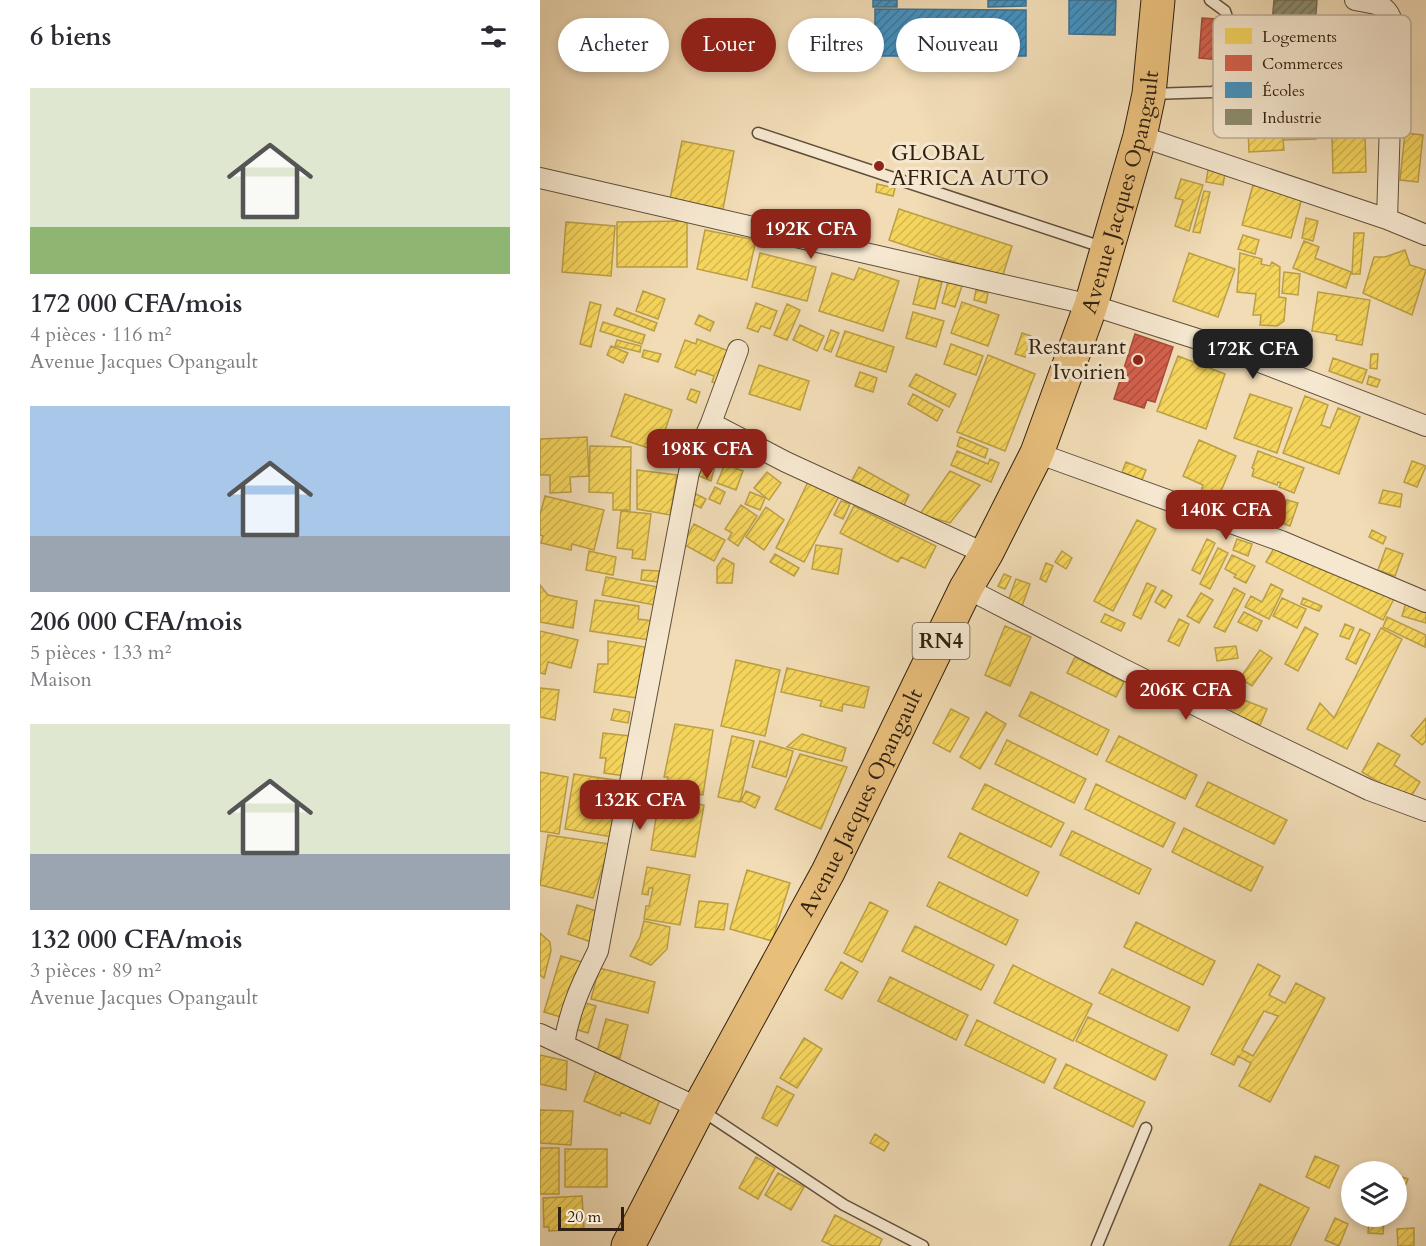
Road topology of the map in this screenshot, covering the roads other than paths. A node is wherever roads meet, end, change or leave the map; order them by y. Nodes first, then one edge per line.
1 (1158, 0) edge
2 (1210, 0) edge
3 (1355, 0) edge
4 (1226, 15) edge
5 (1391, 15) edge
6 (1213, 92) edge
7 (1149, 94) junction
8 (758, 133) dead end
9 (1140, 136) junction
10 (1389, 138) edge
11 (540, 178) edge
12 (1387, 219) junction
13 (1426, 235) edge
14 (1107, 249) junction
15 (1091, 305) junction
16 (738, 350) dead end
17 (711, 423) junction
18 (1426, 426) edge
19 (1037, 453) junction
20 (987, 554) junction
21 (966, 588) junction
22 (1426, 602) edge
23 (1426, 811) edge
24 (540, 1034) edge
25 (564, 1044) junction
26 (699, 1108) junction
27 (1146, 1128) dead end
28 (628, 1246) edge
29 (923, 1246) edge
30 (1097, 1246) edge

1 - 7 highway, Avenue Jacques Opangault / RN4
2 - 4 lane
3 - 5 street
6 - 7 lane
7 - 9 highway, Avenue Jacques Opangault / RN4
8 - 14 lane
9 - 12 street
9 - 14 highway, Avenue Jacques Opangault / RN4
10 - 12 street
11 - 15 street
12 - 13 street
14 - 15 highway, Avenue Jacques Opangault / RN4
15 - 18 street
15 - 19 highway, Avenue Jacques Opangault / RN4
16 - 17 street
17 - 20 street
17 - 25 street
19 - 20 highway, Avenue Jacques Opangault / RN4
19 - 22 street
20 - 21 highway, Avenue Jacques Opangault / RN4
21 - 23 street
21 - 26 highway, Avenue Jacques Opangault / RN4
24 - 25 street
25 - 26 street
26 - 28 highway, Avenue Jacques Opangault / RN4
26 - 29 lane
27 - 30 lane

